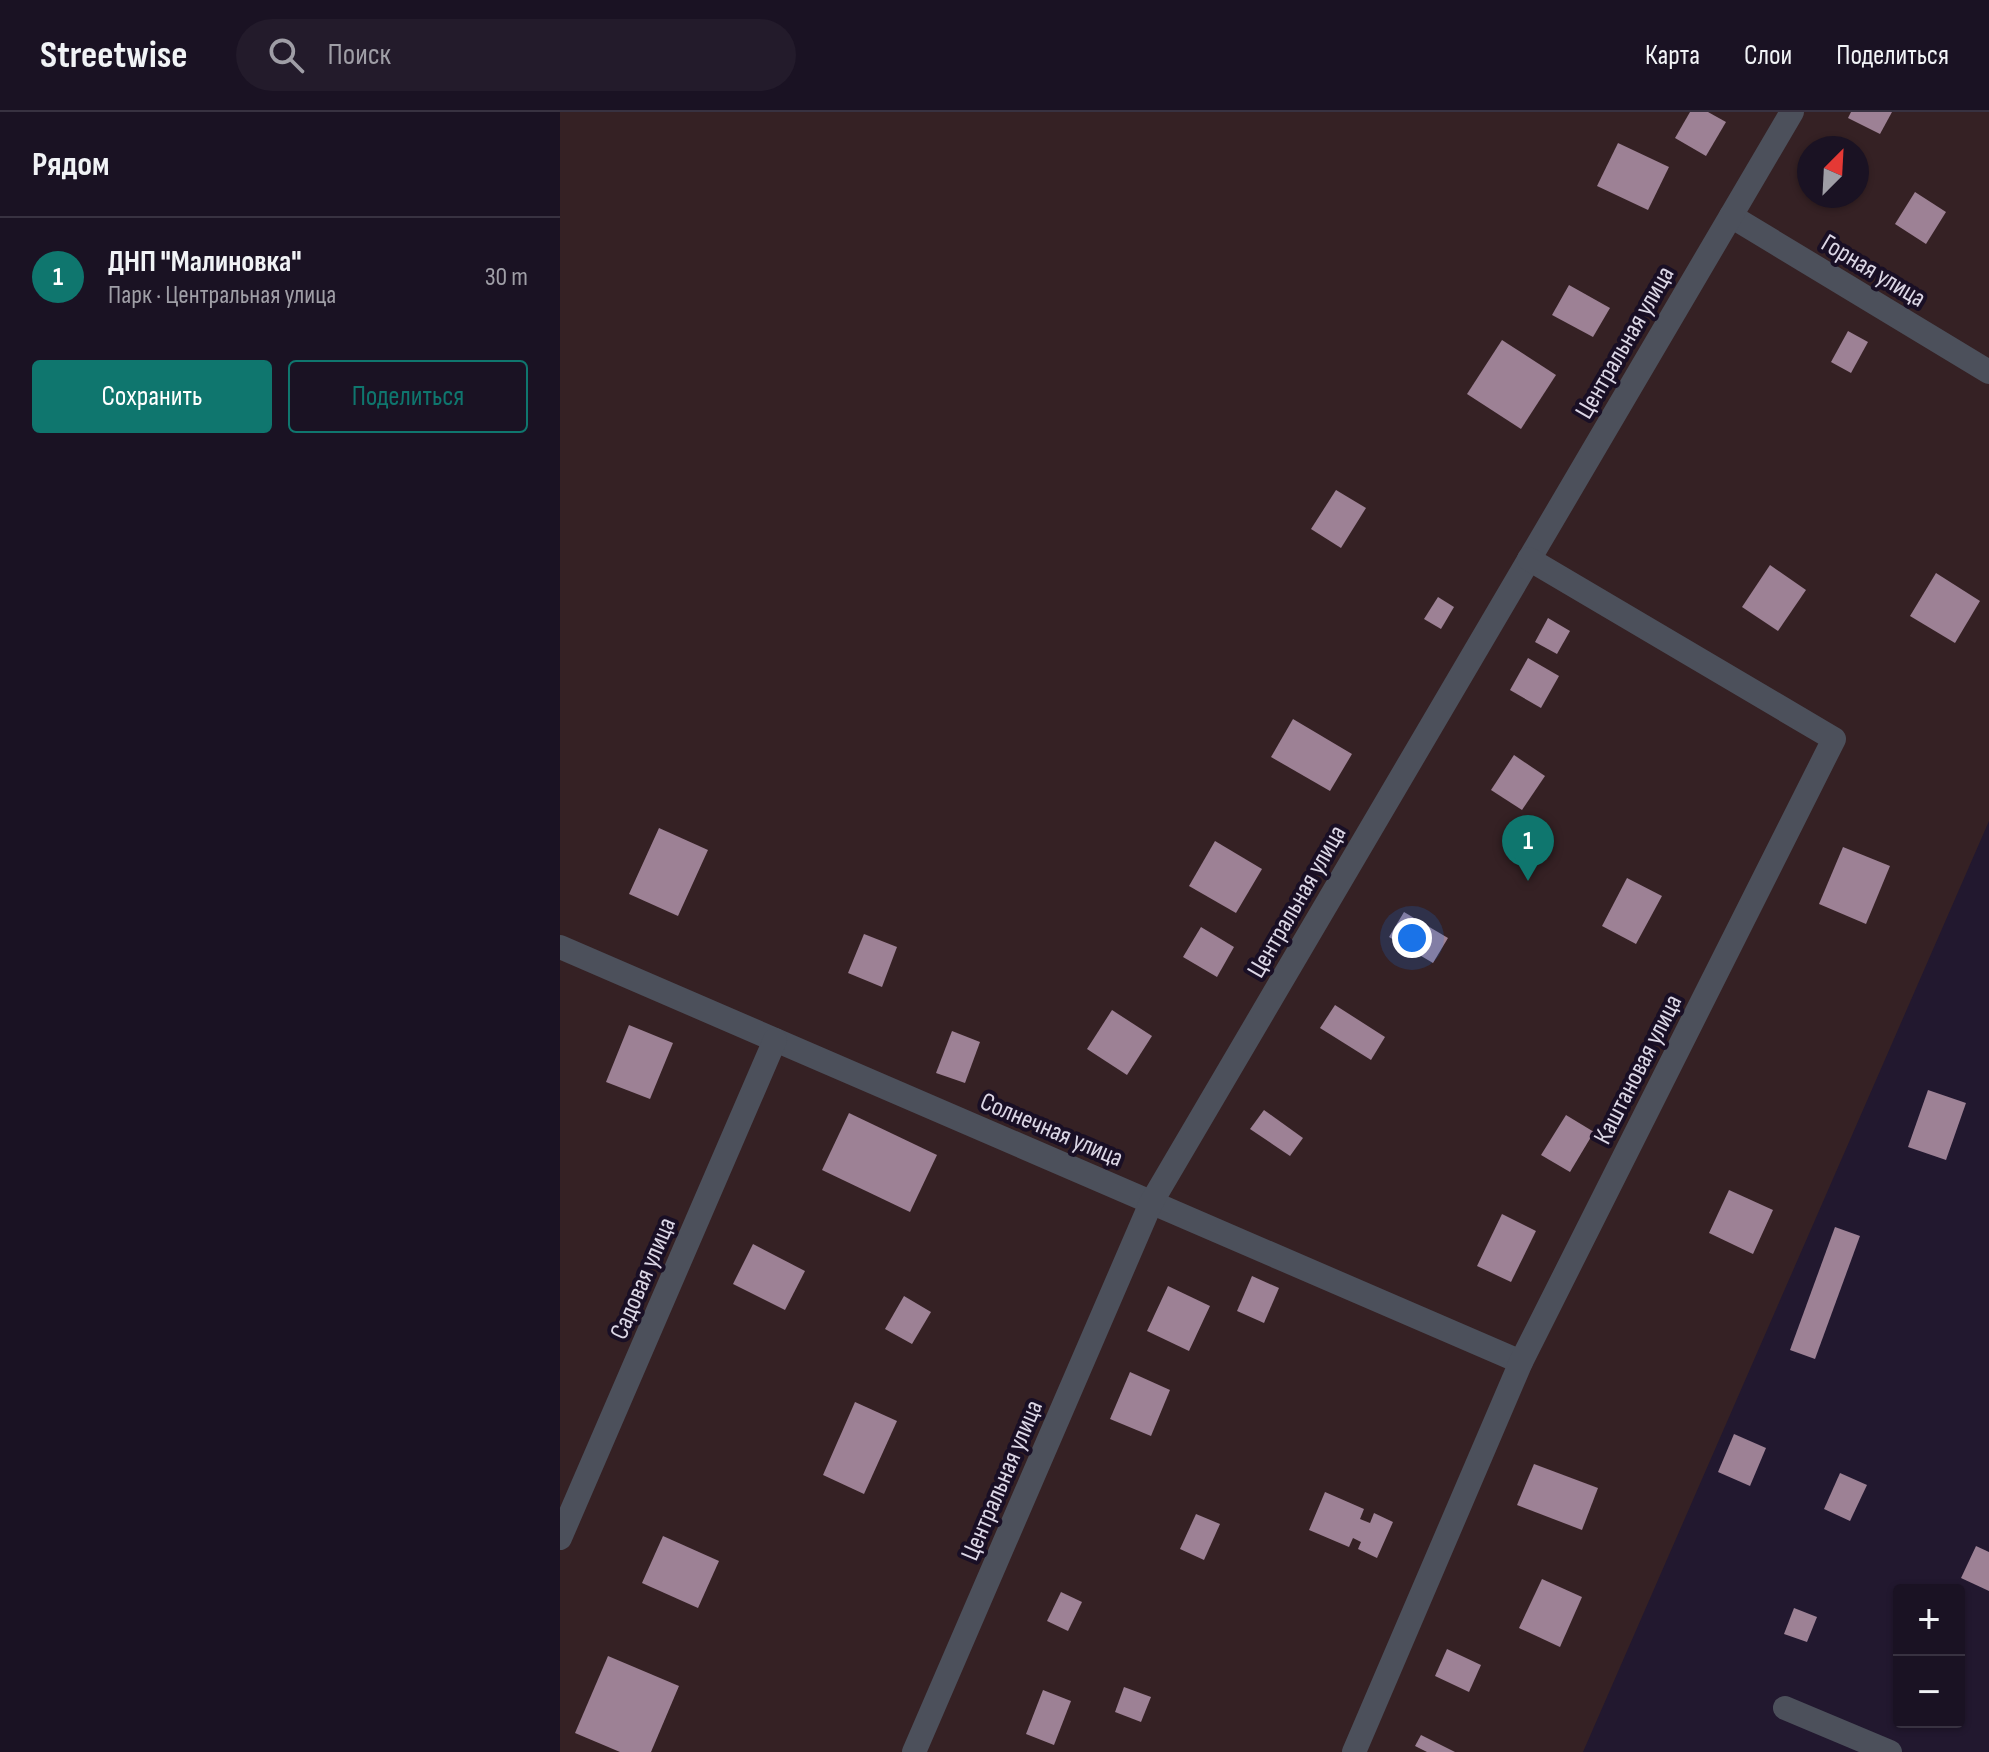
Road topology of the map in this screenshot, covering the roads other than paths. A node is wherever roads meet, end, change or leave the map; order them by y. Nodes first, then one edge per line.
1 (1792, 112) edge
2 (1731, 216) junction
3 (1989, 372) edge
4 (1529, 559) junction
5 (560, 947) edge
6 (775, 1040) junction
7 (1151, 1203) junction
8 (1521, 1362) junction
9 (560, 1538) edge
10 (1785, 1708) dead end
11 (914, 1752) edge
12 (1354, 1752) edge
13 (1890, 1752) edge

1 - 2 street, Центральная улица
2 - 3 street, Горная улица
2 - 4 street, Центральная улица
4 - 7 street, Центральная улица
4 - 8 street, Каштановая улица
5 - 6 street, Солнечная улица
6 - 7 street, Солнечная улица
6 - 9 street, Садовая улица
7 - 8 street, Солнечная улица
7 - 11 street, Центральная улица
8 - 12 street, Каштановая улица
10 - 13 street

